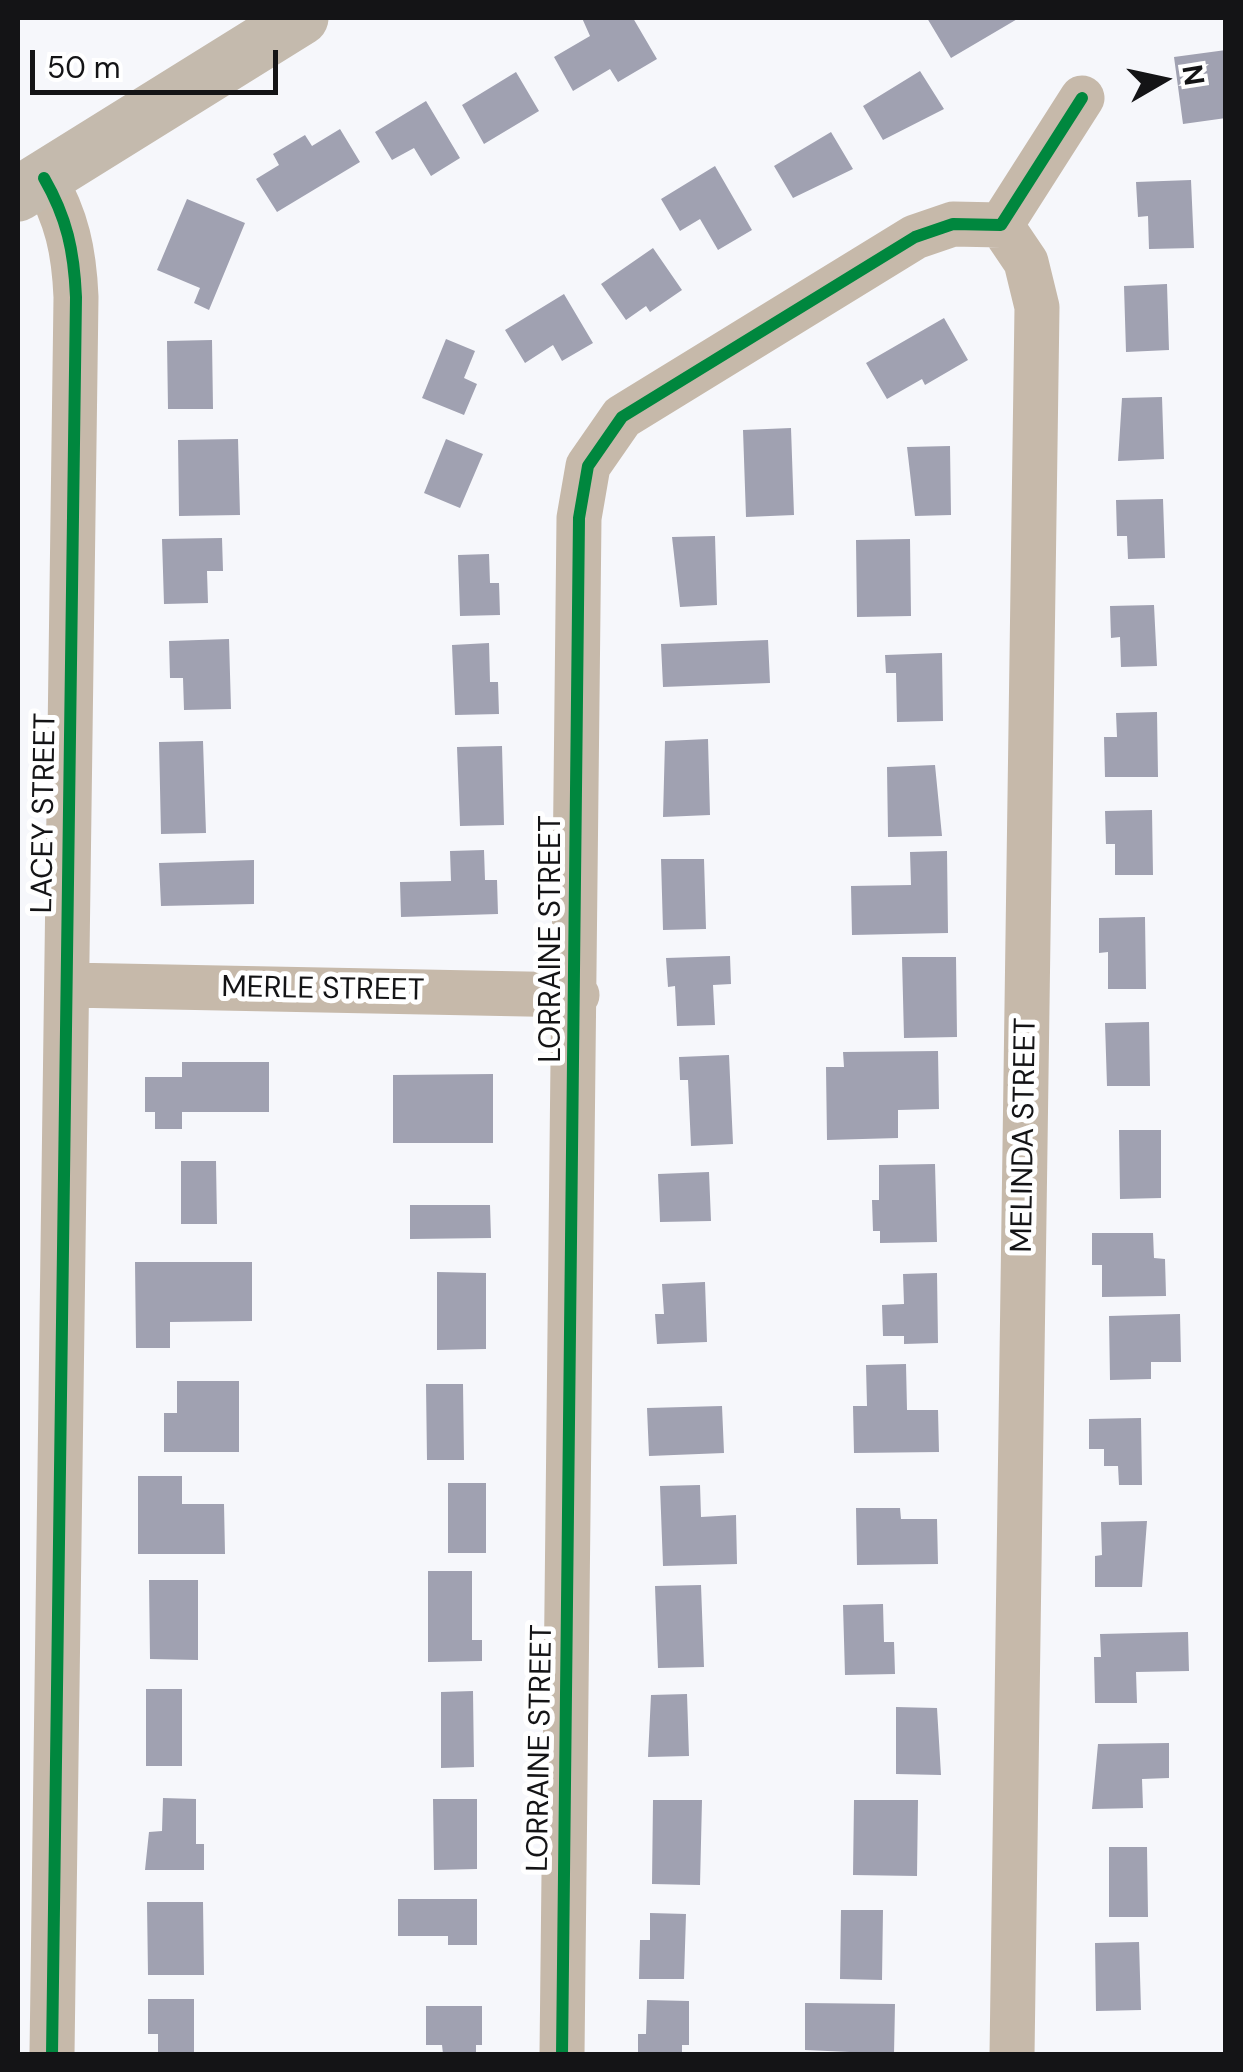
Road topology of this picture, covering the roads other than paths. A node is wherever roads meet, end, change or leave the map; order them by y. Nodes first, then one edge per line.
1 (301, 18) edge
2 (1082, 98) dead end
3 (31, 186) edge
4 (1001, 225) junction
5 (68, 985) junction
6 (577, 994) junction
7 (52, 2054) edge
8 (562, 2054) edge
9 (1012, 2054) edge

1 - 3 main road
2 - 4 street
3 - 5 street, LACEY STREET
4 - 6 street, LORRAINE STREET
4 - 9 street, MELINDA STREET
5 - 6 street, MERLE STREET
5 - 7 street, LACEY STREET
6 - 8 street, LORRAINE STREET

